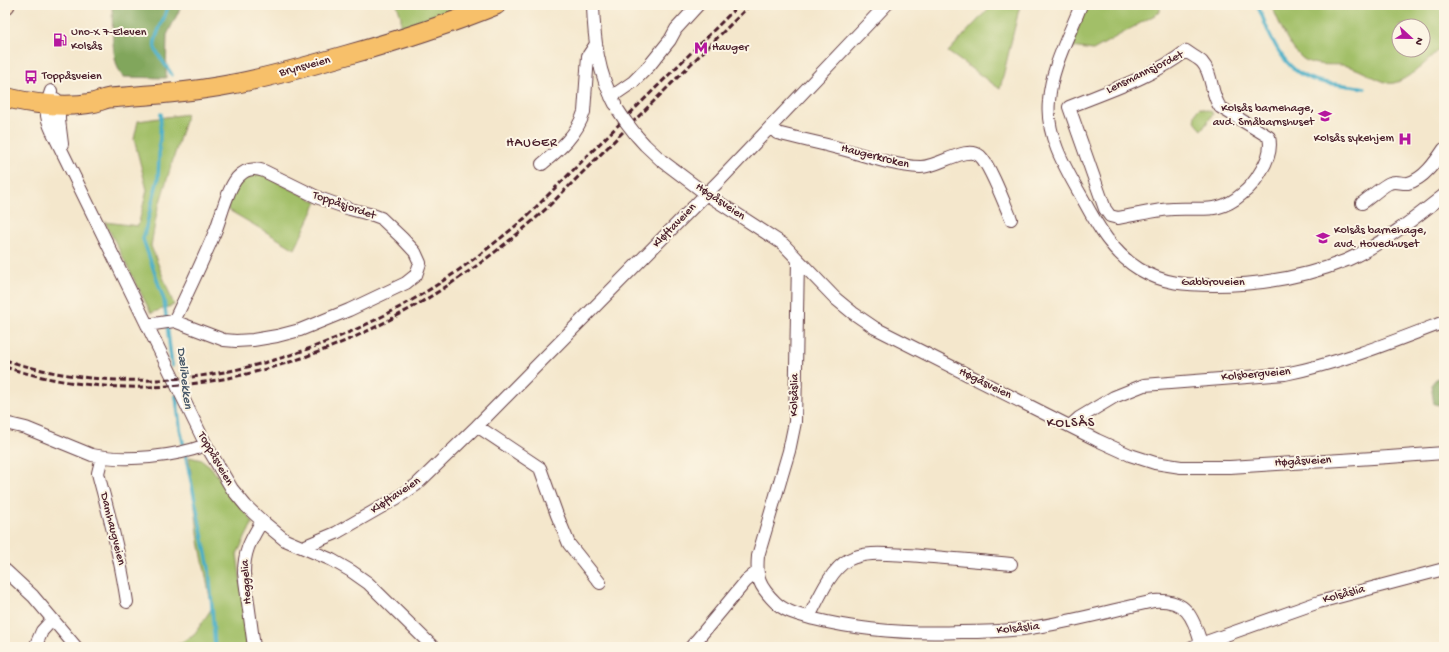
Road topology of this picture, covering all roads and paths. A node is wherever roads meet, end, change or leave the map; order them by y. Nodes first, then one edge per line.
1 (496, 5) edge
2 (594, 5) edge
3 (698, 5) edge
4 (886, 5) edge
5 (1081, 5) edge
6 (596, 44) junction
7 (5, 84) edge
8 (5, 97) edge
9 (611, 97) junction
10 (52, 100) junction
11 (1069, 107) junction
12 (1049, 112) junction
13 (771, 127) junction
14 (1444, 149) edge
15 (542, 164) dead end
16 (706, 194) junction
17 (1444, 195) edge
18 (1362, 203) dead end
19 (1011, 219) dead end
20 (798, 260) junction
21 (174, 321) junction
22 (1444, 322) edge
23 (147, 325) junction
24 (5, 423) edge
25 (477, 426) junction
26 (1070, 426) junction
27 (206, 445) junction
28 (1444, 453) edge
29 (102, 457) junction
30 (262, 521) junction
31 (303, 547) junction
32 (1011, 564) dead end
33 (1444, 569) edge
34 (5, 570) edge
35 (757, 572) junction
36 (600, 583) dead end
37 (127, 602) dead end
38 (809, 617) junction
39 (52, 620) junction
40 (1197, 645) edge
41 (35, 647) edge
42 (76, 647) edge
43 (254, 647) edge
44 (433, 647) edge
45 (692, 647) edge

1 - 10 main road, Brynsveien
2 - 6 street, Høgåsveien
3 - 9 street
4 - 13 street, Kløftaveien
5 - 12 street, Gabbroveien
6 - 9 street, Høgåsveien
6 - 15 street, Høgåsveien
7 - 10 main road, Brynsveien
8 - 10 main road, Brynsveien
9 - 16 street, Høgåsveien, bridge
10 - 23 street, Toppåsveien
11 - 11 street, Lensmannsjordet
11 - 12 street, Lensmannsjordet
12 - 17 street, Gabbroveien
13 - 16 street, Kløftaveien
13 - 19 street, Haugerkroken
14 - 18 street
16 - 20 street, Høgåsveien
16 - 25 street, Kløftaveien
20 - 26 street, Høgåsveien
20 - 35 street, Kolsåslia
21 - 21 street, Toppåsjordet
21 - 23 street, Toppåsjordet
22 - 26 street, Kolsbergveien
23 - 27 street, Toppåsveien
24 - 29 street
25 - 31 street, Kløftaveien
25 - 36 street
26 - 28 street, Høgåsveien
27 - 29 street
27 - 30 street, Toppåsveien
29 - 37 street, Damhaugveien
30 - 31 street, Toppåsveien
30 - 43 street, Heggelia
31 - 44 street, Toppåsveien
32 - 38 street
33 - 40 street, Kolsåslia
34 - 39 street
35 - 38 street, Kolsåslia
35 - 45 street
38 - 40 street, Kolsåslia
39 - 41 street
39 - 42 street

